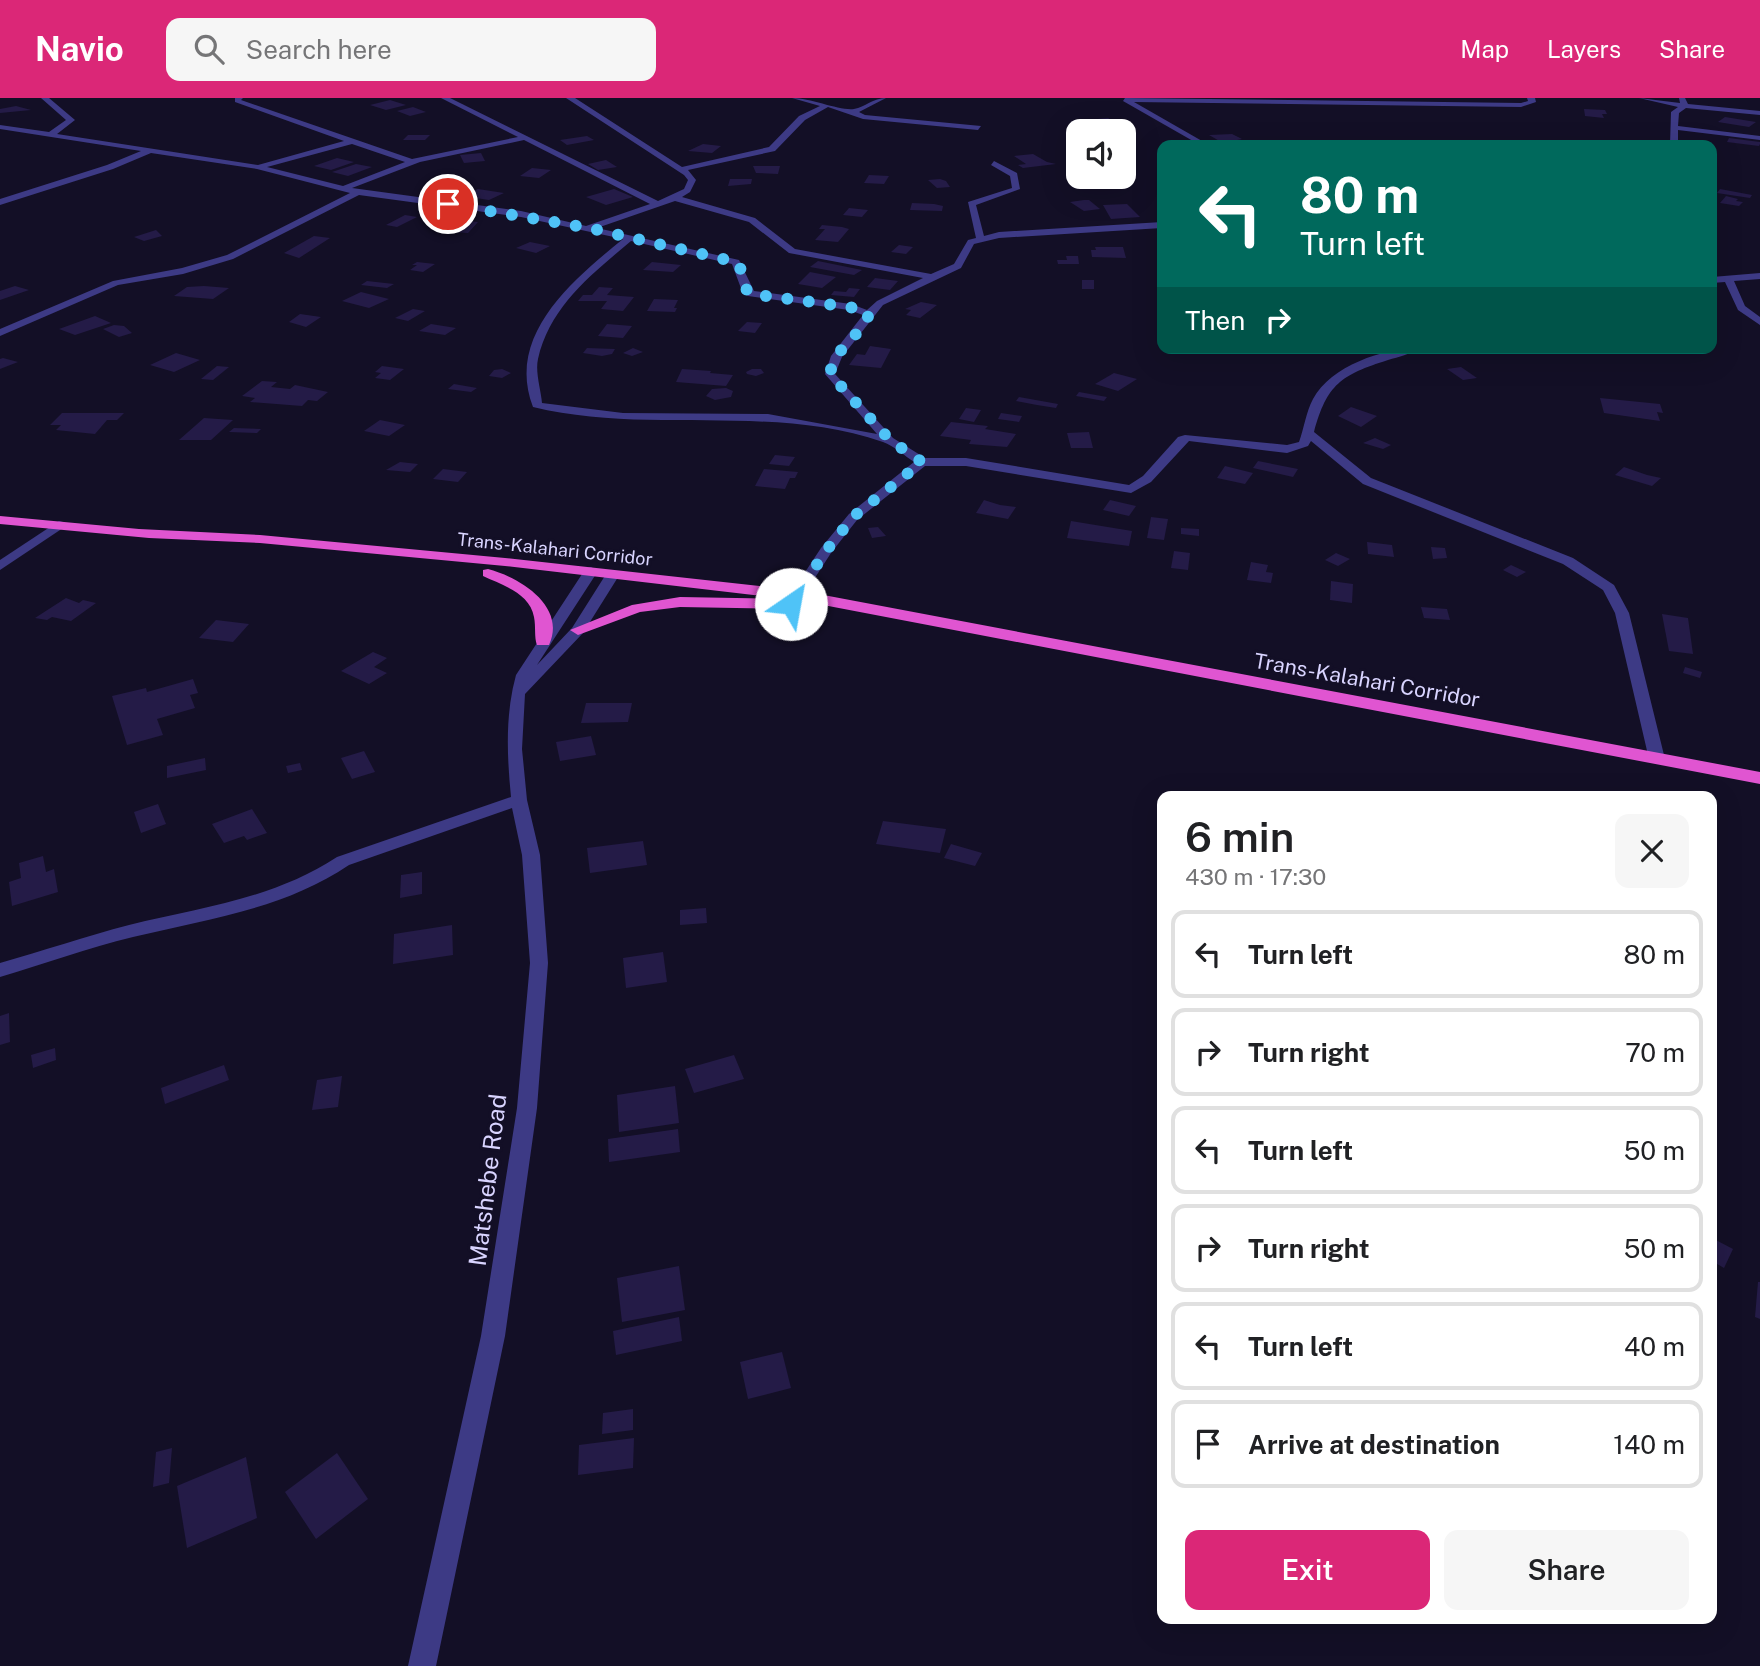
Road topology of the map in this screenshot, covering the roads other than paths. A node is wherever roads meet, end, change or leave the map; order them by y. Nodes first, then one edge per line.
1 (45, 98) edge
2 (239, 98) edge
3 (445, 98) edge
4 (570, 98) edge
5 (796, 98) edge
6 (882, 98) edge
7 (1531, 98) edge
8 (1643, 98) edge
9 (1123, 99) edge
10 (1683, 102) edge
11 (827, 105) junction
12 (853, 112) junction
13 (1760, 113) edge
14 (0, 127) edge
15 (978, 128) dead end
16 (1676, 128) junction
17 (51, 134) junction
18 (525, 138) junction
19 (1760, 138) edge
20 (1196, 140) edge
21 (1675, 140) edge
22 (353, 141) junction
23 (100, 144) junction
24 (152, 150) junction
25 (412, 162) junction
26 (994, 163) dead end
27 (110, 167) junction
28 (257, 167) junction
29 (682, 169) junction
30 (342, 189) junction
31 (358, 191) junction
32 (675, 198) junction
33 (0, 202) edge
34 (657, 204) junction
35 (1157, 225) edge
36 (589, 228) junction
37 (631, 237) junction
38 (981, 240) junction
39 (932, 276) junction
40 (1760, 276) edge
41 (1728, 279) junction
42 (1717, 280) edge
43 (869, 314) junction
44 (1760, 322) edge
45 (0, 333) edge
46 (1384, 354) edge
47 (1399, 354) edge
48 (1389, 358) junction
49 (1308, 433) junction
50 (890, 440) junction
51 (922, 462) junction
52 (0, 520) edge
53 (59, 525) junction
54 (138, 533) junction
55 (0, 566) edge
56 (488, 573) junction
57 (587, 577) junction
58 (610, 579) junction
59 (794, 600) junction
60 (965, 629) joint
61 (578, 630) junction
62 (543, 642) junction
63 (518, 694) junction
64 (1656, 755) junction
65 (1760, 778) edge
66 (519, 800) junction
67 (535, 902) junction
68 (0, 970) edge
69 (420, 1666) edge

1 - 17 street
2 - 22 street
3 - 18 street
4 - 29 street
5 - 11 street
6 - 12 street
7 - 9 street
8 - 10 street
9 - 20 street
10 - 13 street
10 - 16 street
11 - 12 street
11 - 29 street
12 - 15 street
14 - 17 street
16 - 19 street
16 - 21 street
17 - 23 street
18 - 25 street
18 - 34 street
22 - 25 street
22 - 28 street
23 - 24 street
23 - 27 street
24 - 27 street
24 - 28 street
25 - 30 street
26 - 38 street
27 - 33 street
28 - 30 street
29 - 32 street
30 - 31 street
31 - 36 street
31 - 45 street
32 - 34 street
32 - 39 street
34 - 36 street
35 - 38 street
36 - 37 street
37 - 43 street
37 - 50 street
38 - 39 street
39 - 43 street
40 - 41 street
41 - 42 street
41 - 44 street
43 - 50 street
46 - 48 street
47 - 48 street
48 - 49 street
49 - 51 street
49 - 64 street
50 - 51 street
51 - 59 street
52 - 53 highway, Trans-Kalahari Corridor
53 - 54 highway, Trans-Kalahari Corridor
53 - 55 street
54 - 56 highway, Trans-Kalahari Corridor
54 - 57 highway, Trans-Kalahari Corridor
56 - 57 highway, Trans-Kalahari Corridor
56 - 62 highway
57 - 58 highway, Trans-Kalahari Corridor
57 - 62 street
58 - 59 highway, Trans-Kalahari Corridor
58 - 61 street
59 - 60 highway, Trans-Kalahari Corridor
59 - 61 highway
60 - 64 highway, Trans-Kalahari Corridor
61 - 63 street
62 - 63 street
63 - 66 street
63 - 67 street, Matshebe Road
64 - 65 highway, Trans-Kalahari Corridor
66 - 67 street
66 - 68 street
67 - 69 street, Matshebe Road

